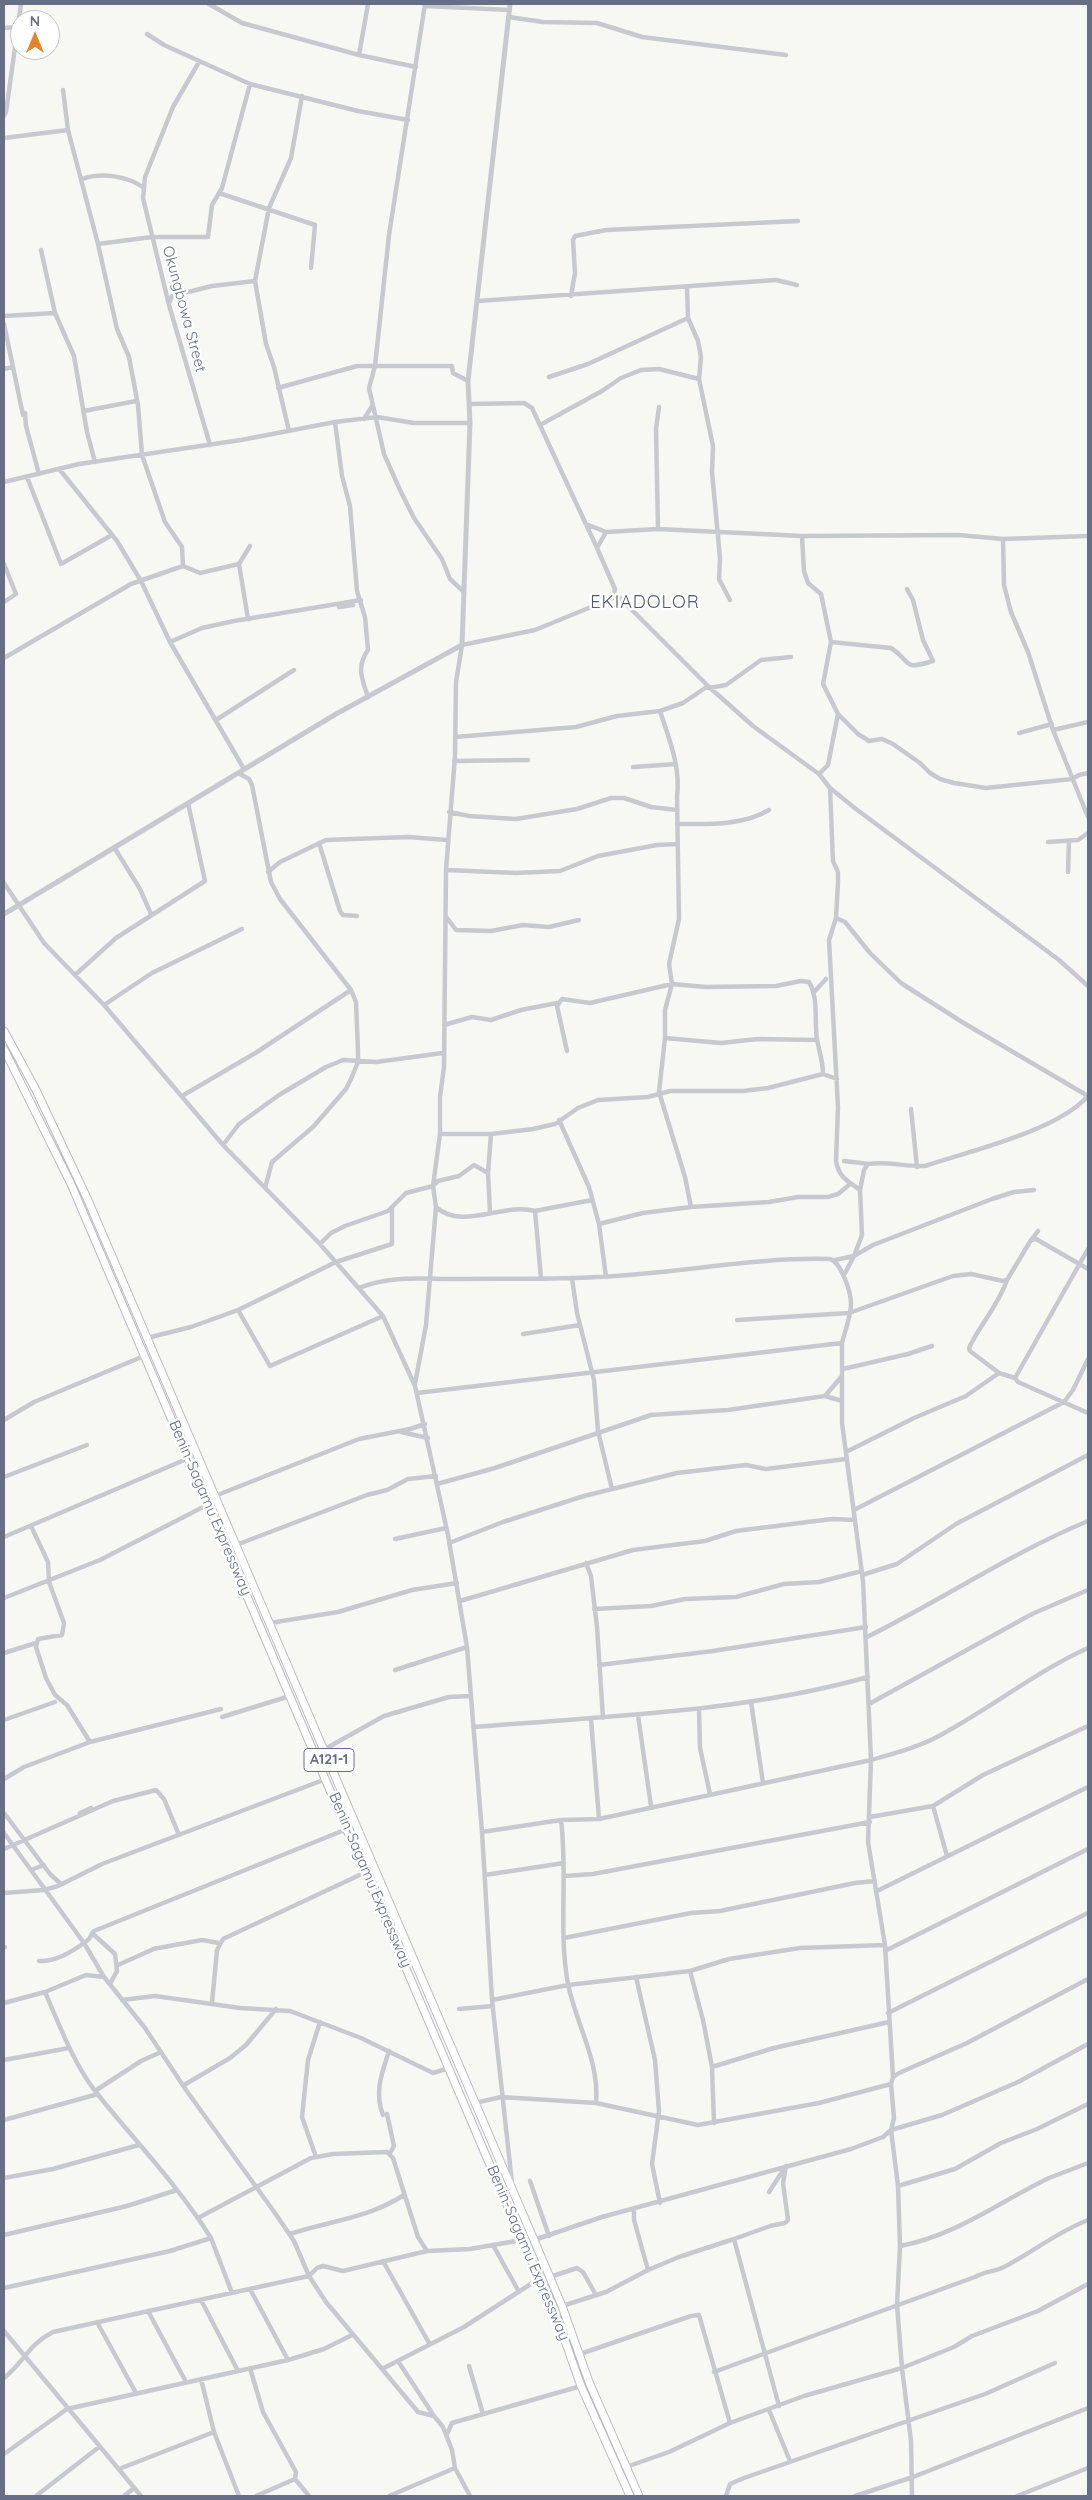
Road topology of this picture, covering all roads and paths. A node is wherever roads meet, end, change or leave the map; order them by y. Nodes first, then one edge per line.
1 (209, 4) edge
2 (368, 4) edge
3 (425, 5) edge
4 (510, 7) edge
5 (509, 17) junction
6 (148, 34) dead end
7 (359, 55) junction
8 (786, 55) dead end
9 (13, 60) edge
10 (199, 62) junction
11 (416, 67) junction
12 (250, 84) junction
13 (62, 90) dead end
14 (302, 96) junction
15 (4, 116) edge
16 (408, 120) junction
17 (68, 130) junction
18 (4, 138) edge
19 (82, 179) junction
20 (144, 188) junction
21 (219, 193) junction
22 (269, 208) junction
23 (798, 221) dead end
24 (152, 237) junction
25 (98, 244) junction
26 (41, 250) dead end
27 (311, 268) dead end
28 (255, 281) junction
29 (797, 285) dead end
30 (687, 288) junction
31 (571, 296) junction
32 (478, 302) junction
33 (169, 305) junction
34 (55, 313) junction
35 (4, 316) edge
36 (688, 318) junction
37 (4, 324) edge
38 (375, 366) junction
39 (13, 368) junction
40 (4, 369) edge
41 (548, 377) dead end
42 (699, 379) junction
43 (468, 381) junction
44 (278, 388) junction
45 (136, 401) junction
46 (470, 404) junction
47 (372, 406) junction
48 (660, 407) dead end
49 (84, 411) junction
50 (377, 417) junction
51 (364, 419) junction
52 (335, 422) junction
53 (470, 423) junction
54 (540, 425) junction
55 (289, 431) junction
56 (210, 445) junction
57 (142, 455) junction
58 (95, 462) junction
59 (60, 470) junction
60 (39, 474) junction
61 (27, 477) junction
62 (4, 482) edge
63 (586, 524) junction
64 (658, 529) junction
65 (606, 532) junction
66 (717, 532) junction
67 (112, 535) junction
68 (802, 536) junction
69 (1088, 536) edge
70 (1003, 539) junction
71 (250, 546) dead end
72 (596, 548) junction
73 (4, 564) edge
74 (240, 564) junction
75 (183, 566) junction
76 (141, 581) junction
77 (907, 589) dead end
78 (464, 592) junction
79 (616, 594) junction
80 (361, 600) junction
81 (730, 600) dead end
82 (4, 602) edge
83 (353, 605) dead end
84 (248, 619) junction
85 (170, 642) junction
86 (831, 642) junction
87 (462, 645) junction
88 (791, 657) dead end
89 (4, 658) edge
90 (294, 670) dead end
91 (709, 687) junction
92 (368, 697) junction
93 (660, 711) junction
94 (838, 714) junction
95 (216, 720) junction
96 (1088, 722) edge
97 (1052, 727) junction
98 (1019, 733) dead end
99 (455, 737) junction
100 (528, 760) dead end
101 (454, 761) junction
102 (676, 764) junction
103 (633, 767) dead end
104 (244, 769) junction
105 (238, 773) junction
106 (1088, 773) edge
107 (819, 774) junction
108 (1072, 779) junction
109 (830, 788) junction
110 (188, 803) junction
111 (677, 810) junction
112 (770, 810) dead end
113 (448, 812) junction
114 (1088, 817) edge
115 (677, 824) junction
116 (1088, 832) edge
117 (447, 840) junction
118 (1069, 841) junction
119 (1048, 842) dead end
120 (319, 843) junction
121 (678, 844) junction
122 (114, 847) junction
123 (446, 870) junction
124 (268, 872) junction
125 (1068, 872) dead end
126 (4, 883) edge
127 (18, 905) junction
128 (4, 914) edge
129 (151, 914) junction
130 (357, 916) dead end
131 (446, 916) junction
132 (836, 918) junction
133 (579, 920) dead end
134 (242, 929) dead end
135 (75, 975) junction
136 (826, 979) dead end
137 (672, 984) junction
138 (1088, 986) edge
139 (351, 990) junction
140 (815, 991) junction
141 (557, 1003) junction
142 (104, 1005) junction
143 (444, 1026) junction
144 (4, 1031) edge
145 (665, 1038) junction
146 (817, 1040) junction
147 (4, 1048) edge
148 (567, 1051) dead end
149 (443, 1053) junction
150 (358, 1062) junction
151 (823, 1074) junction
152 (837, 1079) junction
153 (659, 1092) junction
154 (182, 1096) junction
155 (1088, 1096) edge
156 (911, 1109) dead end
157 (559, 1120) junction
158 (440, 1134) junction
159 (491, 1134) junction
160 (223, 1145) junction
161 (844, 1161) dead end
162 (869, 1164) junction
163 (916, 1167) junction
164 (488, 1173) junction
165 (849, 1185) junction
166 (433, 1186) junction
167 (265, 1188) junction
168 (860, 1190) junction
169 (1034, 1190) dead end
170 (592, 1200) junction
171 (392, 1207) junction
172 (436, 1207) junction
173 (691, 1207) junction
174 (535, 1211) junction
175 (490, 1212) junction
176 (599, 1224) junction
177 (1038, 1231) dead end
178 (1031, 1240) junction
179 (320, 1244) junction
180 (1088, 1248) edge
181 (854, 1256) junction
182 (835, 1260) junction
183 (336, 1262) junction
184 (1078, 1264) junction
185 (1088, 1269) edge
186 (844, 1275) junction
187 (606, 1276) junction
188 (430, 1278) junction
189 (541, 1278) junction
190 (572, 1278) junction
191 (1007, 1280) junction
192 (359, 1288) junction
193 (238, 1310) junction
194 (850, 1313) junction
195 (383, 1316) junction
196 (737, 1320) dead end
197 (580, 1325) junction
198 (523, 1334) dead end
199 (147, 1338) junction
200 (842, 1343) junction
201 (932, 1346) dead end
202 (144, 1356) junction
203 (1088, 1358) edge
204 (843, 1369) junction
205 (592, 1372) junction
206 (999, 1373) junction
207 (843, 1375) junction
208 (1015, 1378) junction
209 (415, 1386) junction
210 (417, 1393) junction
211 (825, 1396) junction
212 (842, 1400) junction
213 (1064, 1402) junction
214 (1088, 1413) edge
215 (4, 1420) edge
216 (425, 1424) junction
217 (400, 1431) junction
218 (598, 1431) junction
219 (428, 1438) junction
220 (87, 1445) dead end
221 (846, 1452) junction
222 (1088, 1455) edge
223 (189, 1458) junction
224 (846, 1459) junction
225 (436, 1476) junction
226 (4, 1477) edge
227 (437, 1484) junction
228 (612, 1489) junction
229 (215, 1496) junction
230 (209, 1504) junction
231 (854, 1510) junction
232 (855, 1520) junction
233 (1088, 1521) edge
234 (30, 1526) junction
235 (446, 1528) junction
236 (4, 1537) edge
237 (395, 1539) dead end
238 (449, 1543) junction
239 (236, 1545) junction
240 (586, 1563) junction
241 (862, 1573) junction
242 (49, 1582) junction
243 (457, 1583) junction
244 (1088, 1590) edge
245 (4, 1598) edge
246 (460, 1600) junction
247 (594, 1609) junction
248 (270, 1623) junction
249 (866, 1627) junction
250 (866, 1637) junction
251 (36, 1643) junction
252 (466, 1647) junction
253 (1088, 1648) edge
254 (4, 1653) edge
255 (600, 1665) junction
256 (395, 1670) dead end
257 (868, 1677) junction
258 (290, 1696) junction
259 (470, 1696) junction
260 (55, 1702) dead end
261 (751, 1702) junction
262 (869, 1704) junction
263 (221, 1709) dead end
264 (699, 1709) junction
265 (638, 1716) junction
266 (222, 1717) dead end
267 (603, 1718) junction
268 (591, 1719) junction
269 (4, 1720) edge
270 (1088, 1726) edge
271 (473, 1727) junction
272 (90, 1742) junction
273 (325, 1749) junction
274 (871, 1760) junction
275 (4, 1778) edge
276 (326, 1779) junction
277 (763, 1783) junction
278 (1088, 1787) edge
279 (710, 1794) junction
280 (651, 1806) junction
281 (933, 1806) junction
282 (91, 1808) dead end
283 (4, 1813) edge
284 (599, 1818) junction
285 (561, 1820) junction
286 (870, 1820) junction
287 (347, 1829) junction
288 (482, 1832) junction
289 (4, 1834) edge
290 (178, 1835) junction
291 (24, 1840) junction
292 (13, 1846) junction
293 (4, 1849) edge
294 (1088, 1849) edge
295 (947, 1856) junction
296 (564, 1863) junction
297 (44, 1865) junction
298 (31, 1870) junction
299 (366, 1872) junction
300 (485, 1875) junction
301 (565, 1876) junction
302 (875, 1881) junction
303 (60, 1884) junction
304 (44, 1890) junction
305 (877, 1891) junction
306 (4, 1893) edge
307 (1088, 1913) edge
308 (92, 1933) junction
309 (98, 1938) junction
310 (564, 1938) junction
311 (90, 1940) junction
312 (84, 1942) junction
313 (219, 1943) junction
314 (165, 1944) dead end
315 (885, 1948) junction
316 (153, 1949) junction
317 (39, 1961) dead end
318 (118, 1965) junction
319 (690, 1971) junction
320 (104, 1976) junction
321 (636, 1977) junction
322 (1088, 1979) edge
323 (110, 1984) junction
324 (568, 1985) junction
325 (45, 1992) junction
326 (122, 2000) junction
327 (4, 2003) edge
328 (212, 2003) junction
329 (492, 2003) junction
330 (276, 2009) junction
331 (458, 2009) dead end
332 (888, 2013) junction
333 (320, 2022) junction
334 (889, 2022) junction
335 (1088, 2044) edge
336 (69, 2048) junction
337 (388, 2051) junction
338 (161, 2052) junction
339 (4, 2060) edge
340 (712, 2067) junction
341 (449, 2068) junction
342 (893, 2077) junction
343 (891, 2084) junction
344 (184, 2085) junction
345 (97, 2093) junction
346 (501, 2097) junction
347 (476, 2103) junction
348 (596, 2103) junction
349 (1088, 2104) edge
350 (658, 2116) junction
351 (4, 2120) edge
352 (714, 2123) junction
353 (890, 2130) junction
354 (139, 2145) junction
355 (390, 2153) junction
356 (316, 2157) junction
357 (1088, 2163) edge
358 (786, 2166) junction
359 (4, 2178) edge
360 (530, 2181) dead end
361 (898, 2186) junction
362 (255, 2187) junction
363 (512, 2189) junction
364 (177, 2190) junction
365 (770, 2192) dead end
366 (404, 2195) junction
367 (660, 2203) junction
368 (634, 2210) junction
369 (198, 2218) junction
370 (1088, 2220) edge
371 (290, 2234) junction
372 (4, 2235) edge
373 (549, 2236) junction
374 (211, 2238) junction
375 (734, 2239) junction
376 (522, 2240) junction
377 (534, 2240) junction
378 (493, 2245) junction
379 (900, 2246) junction
380 (427, 2251) junction
381 (383, 2261) junction
382 (648, 2270) junction
383 (309, 2276) junction
384 (550, 2277) junction
385 (540, 2278) junction
386 (1088, 2284) edge
387 (4, 2288) edge
388 (250, 2290) junction
389 (519, 2292) junction
390 (232, 2293) junction
391 (596, 2295) junction
392 (201, 2300) junction
393 (897, 2305) junction
394 (562, 2306) junction
395 (148, 2311) junction
396 (97, 2322) junction
397 (4, 2330) edge
398 (352, 2335) junction
399 (429, 2343) junction
400 (764, 2352) junction
401 (580, 2354) junction
402 (25, 2355) junction
403 (288, 2360) junction
404 (398, 2361) junction
405 (1055, 2363) dead end
406 (469, 2366) dead end
407 (250, 2368) junction
408 (382, 2368) junction
409 (902, 2368) junction
410 (238, 2370) junction
411 (714, 2372) junction
412 (4, 2378) edge
413 (201, 2379) junction
414 (186, 2382) junction
415 (582, 2386) junction
416 (136, 2392) junction
417 (779, 2406) junction
418 (1088, 2408) edge
419 (67, 2409) junction
420 (769, 2410) junction
421 (484, 2414) junction
422 (434, 2416) junction
423 (909, 2421) junction
424 (730, 2423) junction
425 (214, 2432) junction
426 (447, 2434) junction
427 (99, 2447) junction
428 (4, 2454) edge
429 (790, 2462) junction
430 (626, 2467) junction
431 (455, 2468) junction
432 (1088, 2468) edge
433 (119, 2470) junction
434 (913, 2477) junction
435 (295, 2479) junction
436 (134, 2488) junction
437 (627, 2495) edge
438 (36, 2496) edge
439 (124, 2496) edge
440 (141, 2496) edge
441 (239, 2496) edge
442 (256, 2496) edge
443 (309, 2496) edge
444 (389, 2496) edge
445 (470, 2496) edge
446 (639, 2496) edge
447 (726, 2496) edge
448 (855, 2496) edge
449 (912, 2496) edge
450 (1018, 2496) edge

1 - 7 street
2 - 7 street
3 - 4 street
3 - 11 street
4 - 5 street
5 - 8 street
5 - 32 street
6 - 10 street
7 - 11 street
9 - 15 street
10 - 12 street
10 - 20 street, Okungbowa Street
11 - 16 street
12 - 14 street
12 - 21 street
13 - 17 street
14 - 16 street
14 - 22 street
16 - 38 street
17 - 18 street
17 - 19 street
19 - 20 street
19 - 25 street
20 - 24 street, Okungbowa Street
21 - 22 street
21 - 24 street
22 - 27 street
22 - 28 street
23 - 31 street
24 - 25 street
24 - 33 street, Okungbowa Street
25 - 45 street
26 - 34 street
28 - 33 street
28 - 44 street
29 - 30 street
30 - 31 street
30 - 36 street
31 - 32 street
32 - 43 street
33 - 56 street, Okungbowa Street
34 - 35 street
34 - 49 street
36 - 41 street
36 - 42 street
37 - 39 street
38 - 43 street
38 - 44 street
38 - 47 street
39 - 40 street
39 - 60 street
42 - 54 street
42 - 66 street
43 - 46 street
44 - 55 street
45 - 49 street
45 - 57 street
46 - 53 street
46 - 54 street
47 - 50 street
47 - 51 street
48 - 64 street
49 - 58 street
50 - 51 street
50 - 53 street
50 - 78 street
51 - 52 street
52 - 55 street
52 - 80 street
53 - 78 street
54 - 63 street
55 - 56 street
56 - 57 street
57 - 58 street
57 - 75 street
58 - 59 street
59 - 60 street
59 - 67 street
60 - 61 street
61 - 62 street
61 - 67 street
63 - 65 street
63 - 72 street
64 - 65 street
64 - 66 street
65 - 72 street
66 - 68 street
66 - 81 street
67 - 76 street
68 - 70 street
68 - 86 street
69 - 70 street
70 - 97 street
71 - 74 street
72 - 79 street
73 - 82 street
74 - 75 street
74 - 84 street
75 - 76 street
76 - 85 street
76 - 89 street
77 - 86 street
78 - 87 street
79 - 87 street
79 - 91 street
80 - 84 street
80 - 92 street
83 - 84 street
84 - 85 street
85 - 95 street
86 - 94 street
87 - 92 street
87 - 99 street
88 - 91 street
90 - 95 street
91 - 93 street
91 - 107 street
92 - 104 street
93 - 99 street
93 - 102 street
94 - 107 street
94 - 108 street
95 - 104 street
96 - 97 street
97 - 98 street
97 - 108 street
99 - 101 street
100 - 101 street
101 - 113 street
102 - 103 street
102 - 111 street
104 - 105 street
105 - 110 street
105 - 124 street
106 - 108 street
107 - 109 street
108 - 114 street
109 - 132 street
109 - 138 street
110 - 122 street
110 - 129 street
111 - 113 street
111 - 115 street
112 - 115 street
113 - 117 street
115 - 121 street
116 - 118 street
117 - 120 street
117 - 123 street
118 - 119 street
118 - 125 street
120 - 124 street
120 - 130 street
121 - 123 street
121 - 137 street
122 - 127 street
122 - 129 street
123 - 131 street
124 - 139 street
126 - 127 street
127 - 128 street
127 - 135 street
129 - 135 street
131 - 133 street
131 - 143 street
132 - 152 street
132 - 155 street
134 - 142 street
135 - 142 street
136 - 140 street
137 - 140 street
137 - 141 street
137 - 145 street
139 - 150 street
139 - 154 street
140 - 146 street
141 - 143 street
141 - 148 street
142 - 154 street
143 - 149 street
144 - 199 highway, A121-1
145 - 146 street
145 - 153 street
146 - 151 street
147 - 202 highway, Benin-Sagamu Expressway / A121-1
149 - 150 street
149 - 158 street
150 - 160 street
150 - 167 street
151 - 152 street
151 - 153 street
152 - 165 street
153 - 157 street
153 - 173 street
154 - 160 street
155 - 163 street
156 - 163 street
157 - 159 street
157 - 170 street
158 - 159 street
158 - 166 street
159 - 164 street
160 - 167 street
161 - 162 street
162 - 163 street
162 - 168 street
164 - 166 street
164 - 175 street
165 - 168 street
165 - 173 street
166 - 171 street
166 - 172 street
167 - 179 street
168 - 181 street
169 - 181 street
170 - 174 street
170 - 176 street
171 - 179 street
171 - 183 street
172 - 175 street
172 - 188 street
173 - 176 street
174 - 175 street
174 - 189 street
176 - 187 street
177 - 178 street
178 - 184 street
178 - 191 street
179 - 183 street
180 - 184 street
181 - 182 street
181 - 186 street
182 - 186 street
182 - 187 street
183 - 192 street
183 - 193 street
184 - 185 street
184 - 208 street
186 - 194 street
187 - 190 street
188 - 189 street
188 - 192 street
188 - 209 street
189 - 190 street
190 - 197 street
191 - 194 street
191 - 206 street
192 - 195 street
193 - 195 street
193 - 199 street
194 - 196 street
194 - 200 street
195 - 209 street
197 - 198 street
197 - 205 street
199 - 229 highway, A121-1
200 - 204 street
200 - 205 street
201 - 204 street
202 - 215 street
202 - 223 highway, Benin-Sagamu Expressway / A121-1
203 - 213 street
204 - 207 street
205 - 210 street
205 - 218 street
206 - 208 street
206 - 221 street
207 - 211 street
207 - 212 street
208 - 213 street
209 - 210 street
210 - 216 street
211 - 212 street
211 - 218 street
212 - 221 street
213 - 214 street
213 - 231 street
216 - 217 street
216 - 219 street
217 - 219 street
217 - 229 street
218 - 227 street
218 - 228 street
219 - 225 street
220 - 226 street
221 - 224 street
222 - 241 street
223 - 230 highway, Benin-Sagamu Expressway / A121-1
223 - 234 street
224 - 228 street
224 - 231 street
225 - 227 street
225 - 239 street
227 - 235 street
228 - 238 street
229 - 239 highway, A121-1
230 - 242 street
230 - 258 highway, Benin-Sagamu Expressway / A121-1
231 - 232 street
232 - 240 street
232 - 241 street
233 - 250 street
234 - 236 street
234 - 242 street
235 - 237 street
235 - 238 street
238 - 243 street
239 - 248 highway, A121-1
240 - 246 street
240 - 247 street
241 - 247 street
241 - 249 street
242 - 245 street
242 - 251 street
243 - 246 street
243 - 248 street
244 - 262 street
246 - 252 street
247 - 255 street
248 - 273 highway, A121-1
249 - 250 street
249 - 255 street
250 - 257 street
251 - 254 street
251 - 272 street
252 - 256 street
252 - 259 street
253 - 274 street
255 - 267 street
257 - 261 street
257 - 262 street
258 - 266 street
258 - 276 highway, Benin-Sagamu Expressway / A121-1
259 - 271 street
259 - 273 street
260 - 269 street
261 - 264 street
261 - 277 street
262 - 274 street
263 - 272 street
264 - 265 street
264 - 279 street
265 - 267 street
265 - 280 street
267 - 268 street
268 - 271 street
268 - 284 street
270 - 281 street
271 - 288 street
272 - 275 street
273 - 347 highway, A121-1
274 - 277 street
274 - 286 street
276 - 287 highway, Benin-Sagamu Expressway / A121-1
276 - 290 street
277 - 279 street
278 - 295 street
279 - 280 street
280 - 284 street
281 - 286 street
281 - 295 street
282 - 293 street
283 - 291 street
284 - 285 street
285 - 288 street
285 - 296 street
286 - 301 street
286 - 302 street
287 - 299 highway, Benin-Sagamu Expressway / A121-1
287 - 308 street
288 - 300 street
289 - 292 street
290 - 293 street
290 - 303 street
291 - 292 street
291 - 293 street
291 - 297 street
292 - 298 street
294 - 315 street
295 - 305 street
296 - 300 street
296 - 301 street
297 - 298 street
297 - 303 street
298 - 304 street
299 - 313 street
299 - 341 highway, Benin-Sagamu Expressway / A121-1
300 - 329 street
301 - 310 street
302 - 305 street
302 - 310 street
303 - 304 street
304 - 306 street
304 - 312 street
305 - 315 street
307 - 332 street
308 - 309 street
308 - 311 street
309 - 311 street
309 - 318 street
310 - 324 street
311 - 312 street
312 - 317 street
312 - 320 street
313 - 316 street
313 - 328 street
314 - 316 street
315 - 319 street
315 - 332 street
316 - 318 street
318 - 323 street
319 - 321 street
319 - 340 street
320 - 323 street
320 - 325 street
321 - 324 street
321 - 350 street
322 - 342 street
323 - 326 street
324 - 329 street
324 - 348 street
325 - 327 street
325 - 336 street
326 - 328 street
326 - 338 street
328 - 330 street
329 - 331 street
329 - 346 street
330 - 333 street
330 - 344 street
332 - 334 street
333 - 337 street
333 - 356 street
334 - 340 street
334 - 342 street
335 - 353 street
336 - 339 street
336 - 345 street
337 - 341 street
337 - 355 street
338 - 344 street
338 - 345 street
340 - 352 street
341 - 376 highway, Benin-Sagamu Expressway / A121-1
342 - 343 street
343 - 352 street
343 - 353 street
344 - 362 street
345 - 351 street
345 - 354 street
346 - 347 street
346 - 348 street
346 - 363 street
347 - 363 highway, A121-1
348 - 350 street
349 - 361 street
350 - 352 street
350 - 367 street
353 - 358 street
353 - 361 street
354 - 359 street
354 - 364 street
355 - 356 street
355 - 366 street
356 - 362 street
357 - 379 street
358 - 365 street
358 - 367 street
358 - 375 street
360 - 373 street
361 - 379 street
362 - 369 street
362 - 371 street
363 - 377 highway, A121-1
364 - 369 street
364 - 372 street
366 - 371 street
366 - 380 street
367 - 368 street
368 - 373 street
368 - 382 street
369 - 374 street
370 - 393 street
371 - 383 street
373 - 377 street
374 - 387 street
374 - 390 street
375 - 382 street
375 - 400 street
376 - 378 street
376 - 385 highway, Benin-Sagamu Expressway / A121-1
377 - 384 highway, A121-1
378 - 380 street
378 - 389 street
379 - 393 street
380 - 381 street
381 - 383 street
381 - 399 street
382 - 391 street
383 - 388 street
383 - 398 street
384 - 391 street
384 - 394 highway, A121-1
385 - 389 street
385 - 415 highway, Benin-Sagamu Expressway / A121-1
386 - 409 street
388 - 390 street
388 - 403 street
389 - 399 street
390 - 392 street
391 - 394 street
392 - 395 street
392 - 410 street
393 - 400 street
393 - 409 street
394 - 401 highway, A121-1
395 - 396 street
395 - 414 street
396 - 402 street
396 - 416 street
397 - 402 street
398 - 403 street
398 - 408 street
399 - 404 street
400 - 411 street
400 - 417 street
401 - 411 street
401 - 430 highway, A121-1
402 - 412 street
402 - 419 street
403 - 407 street
404 - 408 street
404 - 422 street
405 - 423 street
406 - 421 street
407 - 410 street
407 - 435 street
408 - 422 street
409 - 417 street
409 - 423 street
410 - 413 street
411 - 424 street
413 - 414 street
413 - 425 street
414 - 416 street
415 - 421 street
415 - 437 highway, Benin-Sagamu Expressway / A121-1
416 - 419 street
417 - 420 street
418 - 434 street
419 - 427 street
419 - 428 street
420 - 424 street
420 - 429 street
421 - 426 street
422 - 426 street
423 - 429 street
423 - 434 street
424 - 430 street
425 - 433 street
425 - 441 street
426 - 431 street
427 - 433 street
427 - 438 street
429 - 447 street
430 - 446 highway, A121-1
431 - 444 street
431 - 445 street
432 - 450 street
433 - 436 street
434 - 448 street
434 - 449 street
435 - 442 street
435 - 443 street
436 - 439 street
436 - 440 street

